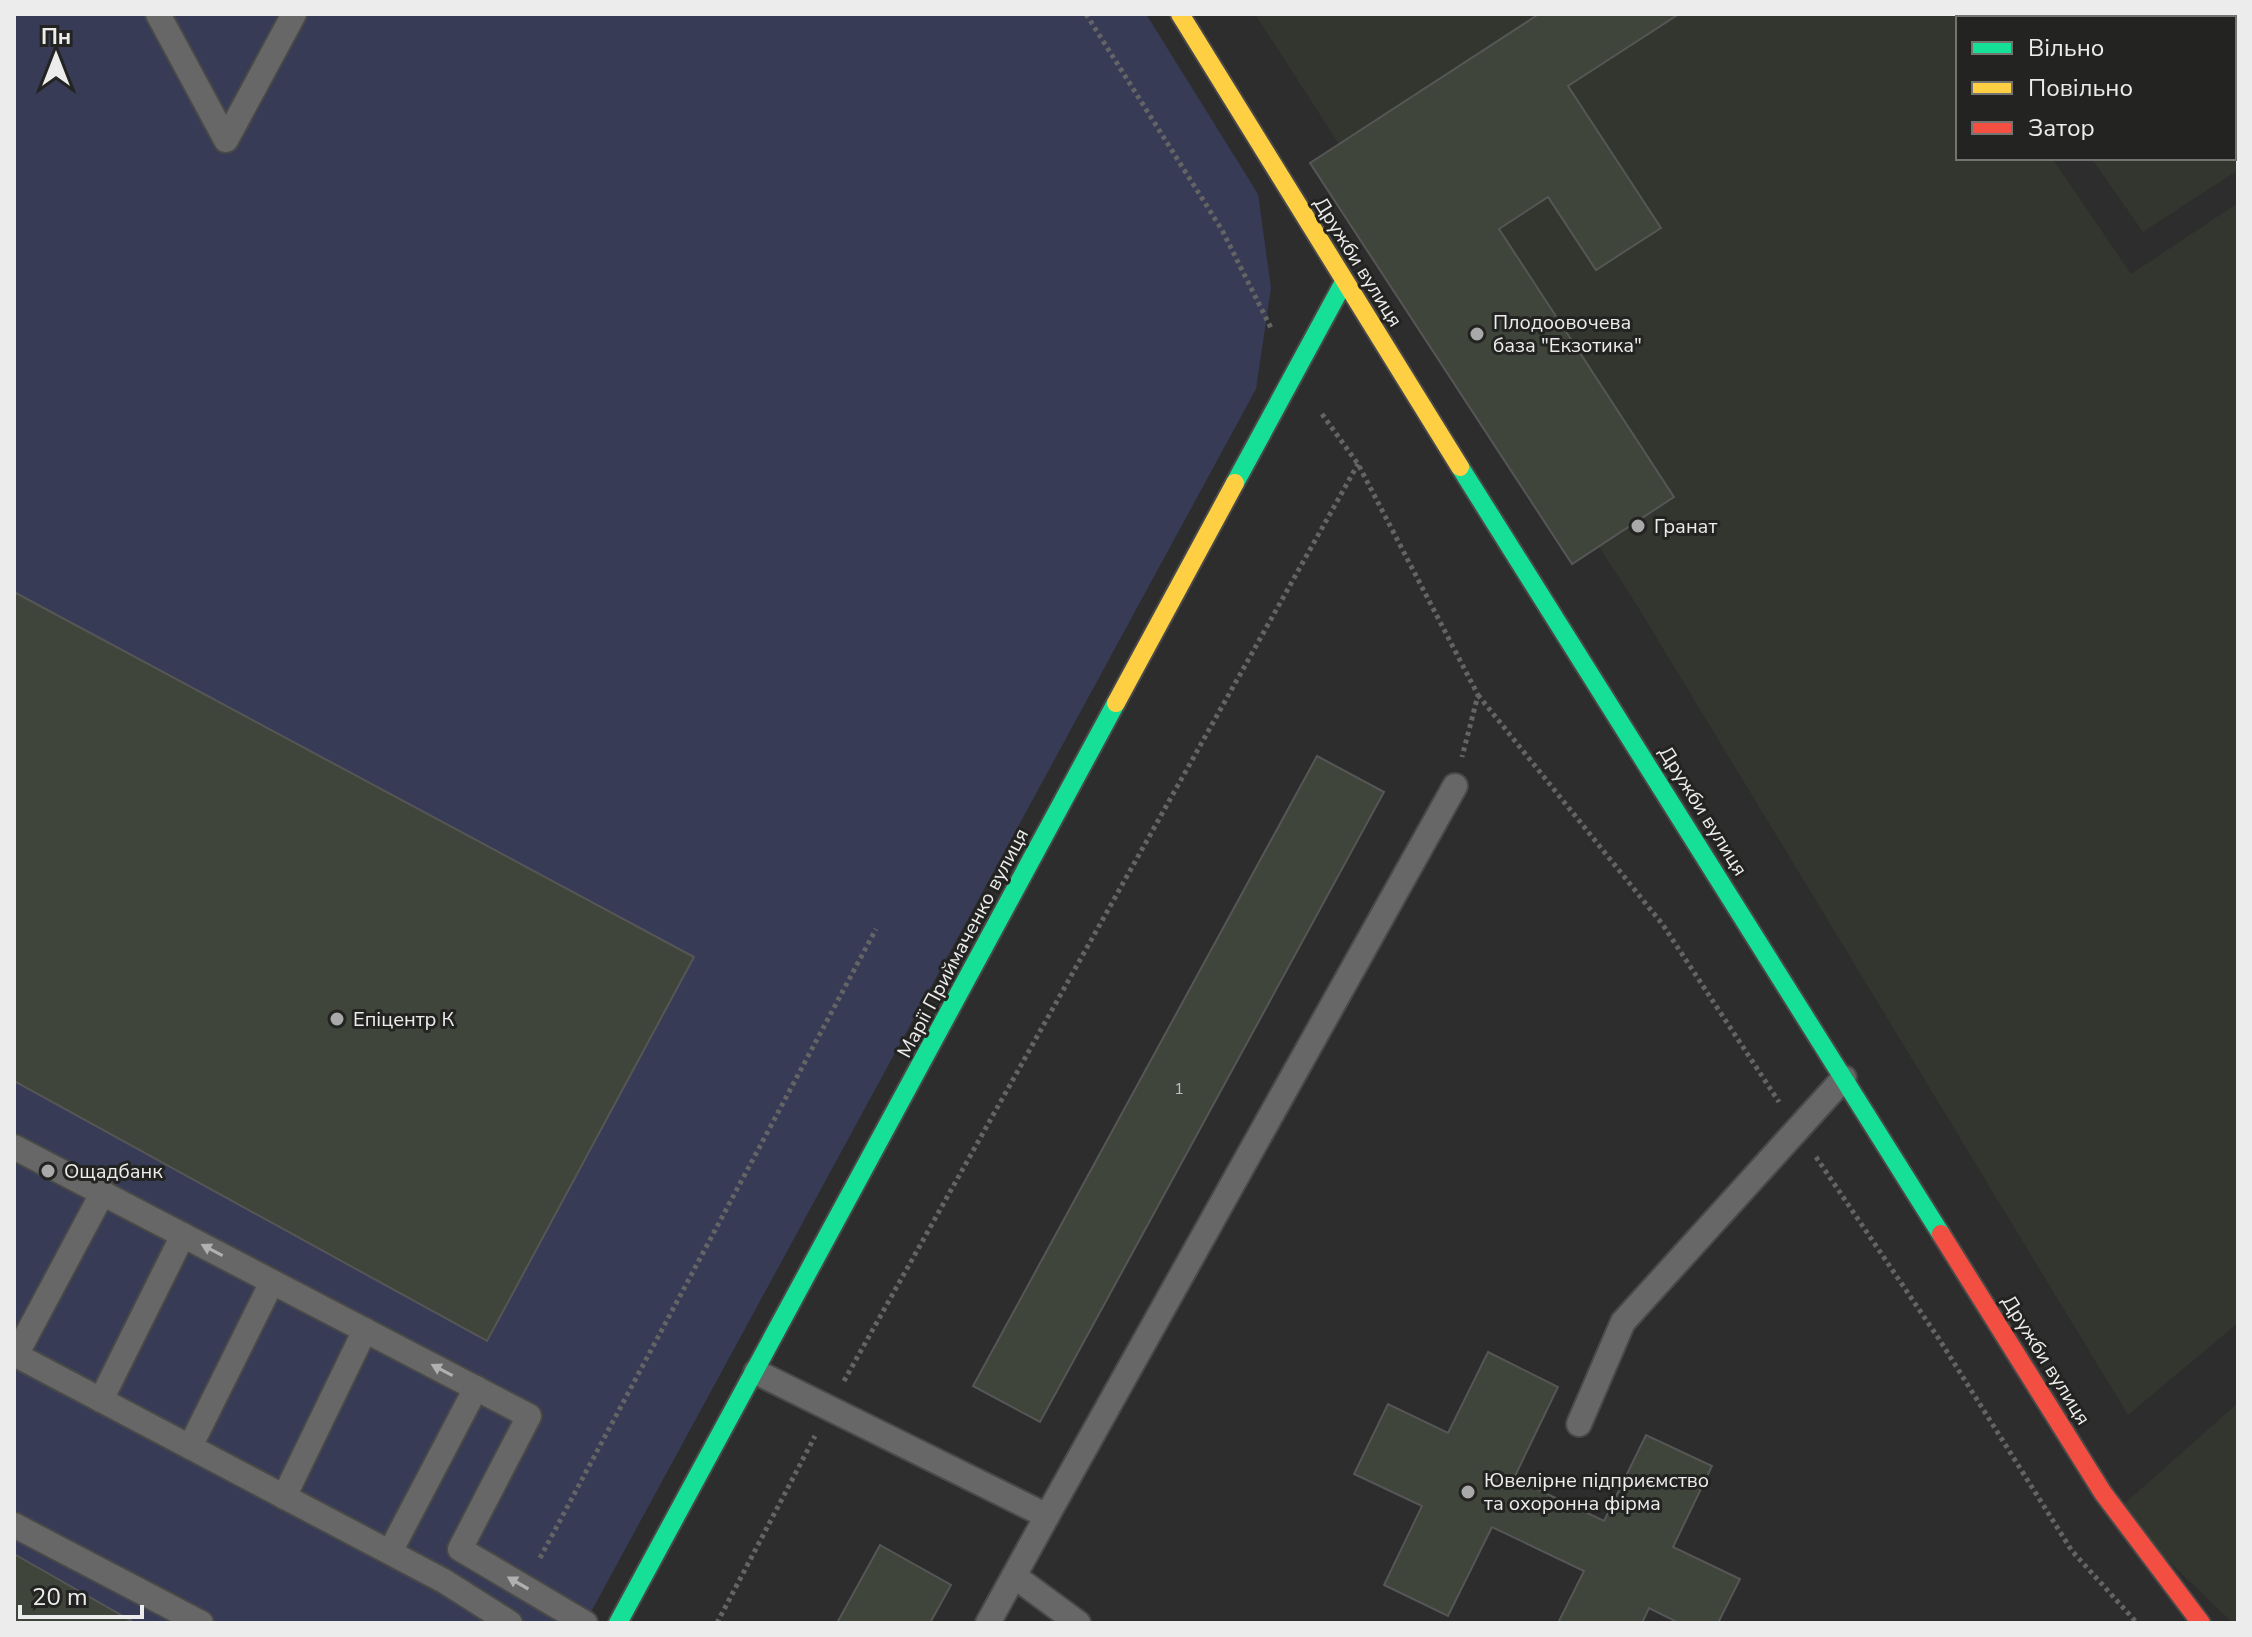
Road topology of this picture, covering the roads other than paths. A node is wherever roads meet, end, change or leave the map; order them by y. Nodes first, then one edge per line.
1 (158, 14) edge
2 (294, 14) edge
3 (1180, 14) edge
4 (1344, 282) junction
5 (1455, 786) road end
6 (1844, 1078) junction
7 (14, 1147) edge
8 (103, 1192) junction
9 (183, 1235) junction
10 (272, 1282) junction
11 (365, 1330) junction
12 (15, 1355) edge
13 (756, 1372) junction
14 (476, 1388) junction
15 (101, 1400) junction
16 (1579, 1424) dead end
17 (190, 1447) junction
18 (284, 1497) junction
19 (1047, 1516) junction
20 (14, 1525) edge
21 (460, 1549) junction
22 (390, 1552) junction
23 (1014, 1576) junction
24 (444, 1581) junction
25 (201, 1623) edge
26 (510, 1623) edge
27 (585, 1623) edge
28 (618, 1623) edge
29 (988, 1623) edge
30 (1078, 1623) edge
31 (2201, 1623) edge

1 - 2 lane
3 - 4 street, Дружби вулиця
4 - 6 street, Дружби вулиця
4 - 13 street, Марії Приймаченко вулиця
5 - 19 lane
6 - 16 lane
6 - 31 street, Дружби вулиця
7 - 8 lane
8 - 9 lane
8 - 12 lane
10 -> 9 lane
9 - 15 lane
10 - 11 lane
10 - 17 lane
14 -> 11 lane
11 - 18 lane
12 - 15 lane
13 - 19 lane
13 - 28 street, Марії Приймаченко вулиця
14 - 21 lane
14 - 22 lane
15 - 17 lane
17 - 18 lane
18 - 22 lane
19 - 23 lane
20 - 25 lane
21 - 24 lane
27 -> 21 lane
22 - 24 lane
23 - 29 lane
23 - 30 lane
24 - 26 lane

